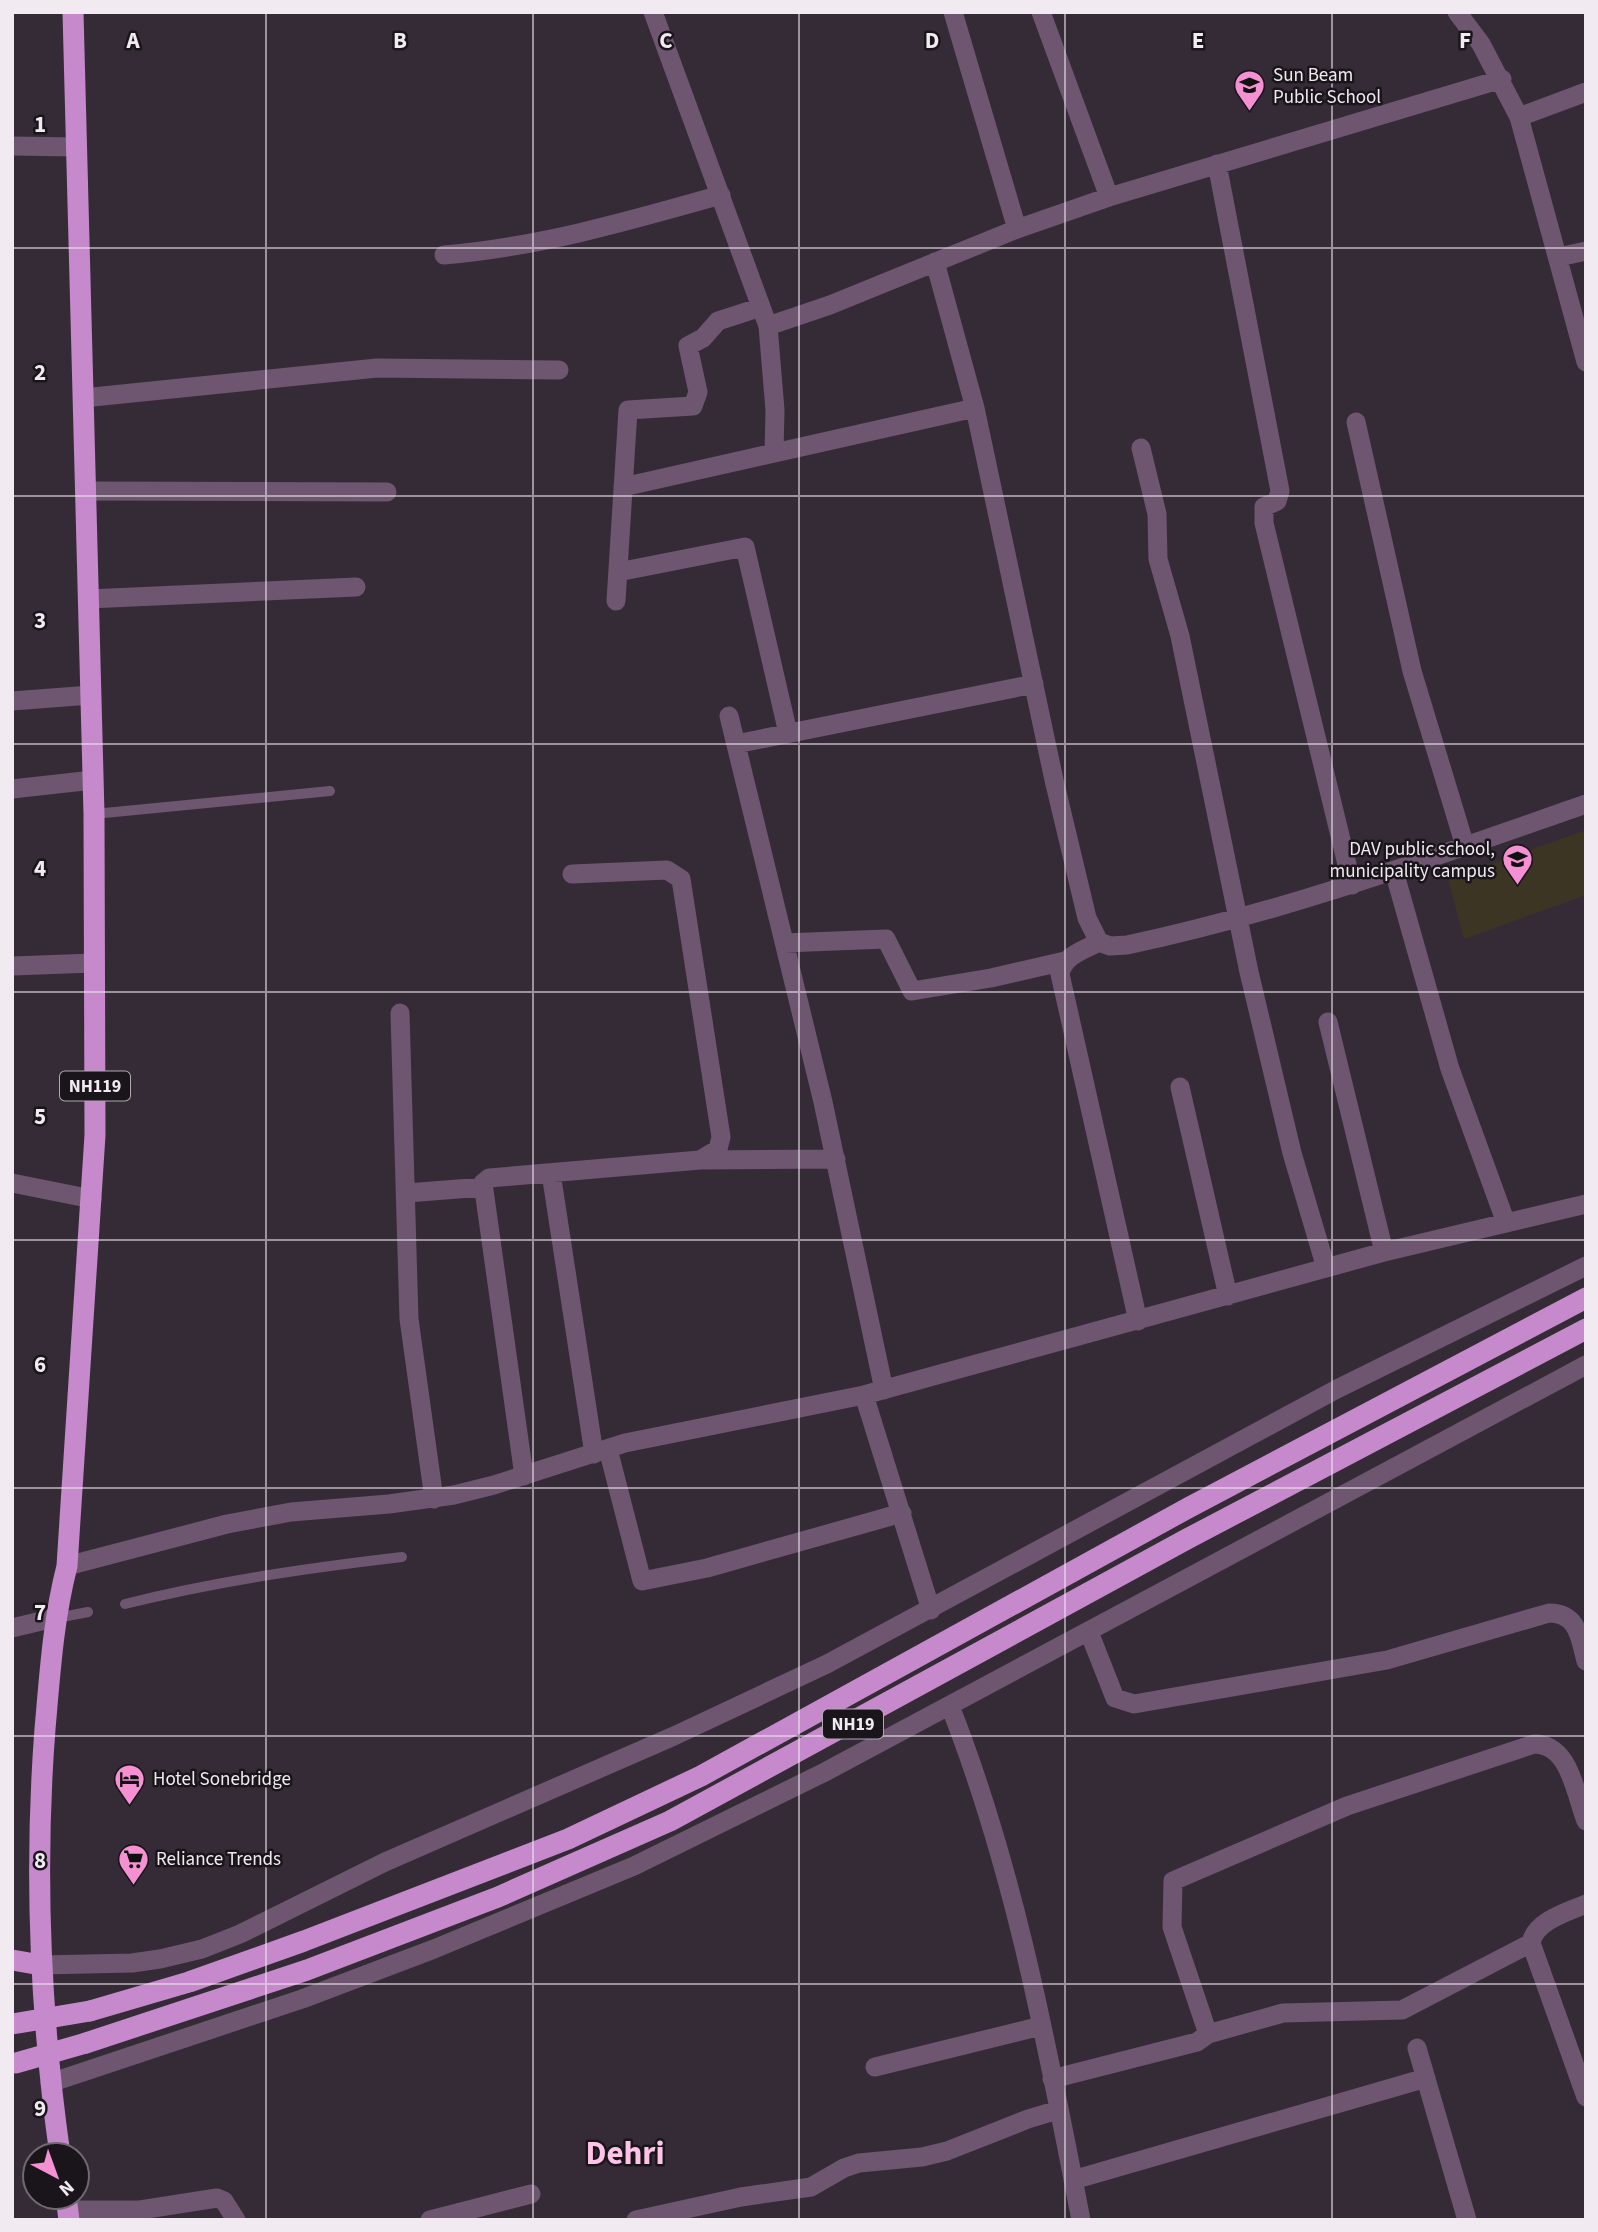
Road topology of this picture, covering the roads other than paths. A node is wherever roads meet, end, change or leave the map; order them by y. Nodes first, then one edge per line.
1 (73, 12) edge
2 (653, 12) edge
3 (953, 12) edge
4 (1041, 12) edge
5 (1457, 12) edge
6 (1502, 79) junction
7 (1586, 92) edge
8 (1519, 117) junction
9 (12, 146) edge
10 (76, 147) junction
11 (1217, 164) junction
12 (721, 195) junction
13 (1109, 197) junction
14 (1017, 229) junction
15 (1586, 251) edge
16 (444, 255) dead end
17 (1559, 257) junction
18 (935, 262) junction
19 (764, 316) junction
20 (1586, 362) edge
21 (559, 370) dead end
22 (83, 398) junction
23 (975, 408) junction
24 (1356, 422) dead end
25 (1141, 448) dead end
26 (774, 453) junction
27 (623, 487) junction
28 (85, 491) junction
29 (387, 492) dead end
30 (618, 572) junction
31 (356, 587) dead end
32 (88, 599) junction
33 (616, 601) dead end
34 (1034, 684) junction
35 (90, 695) junction
36 (12, 701) edge
37 (729, 716) dead end
38 (788, 733) junction
39 (736, 744) junction
40 (93, 780) junction
41 (12, 789) edge
42 (330, 791) dead end
43 (1586, 804) edge
44 (94, 814) junction
45 (1465, 846) junction
46 (1394, 871) junction
47 (572, 874) dead end
48 (1352, 885) junction
49 (1238, 920) junction
50 (784, 943) junction
51 (1099, 943) junction
52 (1065, 961) junction
53 (94, 963) junction
54 (12, 966) edge
55 (400, 1013) dead end
56 (1328, 1022) dead end
57 (1180, 1087) dead end
58 (836, 1159) junction
59 (700, 1160) junction
60 (551, 1173) junction
61 (12, 1183) edge
62 (482, 1187) junction
63 (407, 1193) junction
64 (92, 1199) junction
65 (1586, 1204) edge
66 (1506, 1223) junction
67 (1384, 1252) junction
68 (1586, 1266) edge
69 (1326, 1268) junction
70 (1228, 1296) junction
71 (1586, 1298) edge
72 (1138, 1321) junction
73 (1586, 1329) edge
74 (1586, 1365) edge
75 (884, 1390) junction
76 (864, 1395) junction
77 (601, 1451) junction
78 (524, 1476) junction
79 (434, 1499) junction
80 (902, 1513) junction
81 (402, 1557) dead end
82 (67, 1566) junction
83 (125, 1604) dead end
84 (931, 1610) junction
85 (88, 1612) dead end
86 (54, 1618) junction
87 (12, 1628) edge
88 (1089, 1632) junction
89 (1586, 1661) edge
90 (950, 1706) junction
91 (1586, 1821) edge
92 (1586, 1905) edge
93 (1531, 1943) junction
94 (12, 1960) edge
95 (41, 1965) junction
96 (12, 2024) edge
97 (1041, 2026) junction
98 (1208, 2034) junction
99 (1417, 2048) dead end
100 (14, 2063) edge
101 (875, 2067) dead end
102 (1426, 2078) junction
103 (1052, 2079) junction
104 (50, 2083) junction
105 (1586, 2097) edge
106 (1058, 2110) junction
107 (58, 2141) edge
108 (1073, 2180) junction
109 (531, 2194) dead end
110 (91, 2209) edge
111 (235, 2215) edge
112 (252, 2220) edge
113 (430, 2220) edge
114 (636, 2220) edge
115 (1081, 2220) edge
116 (1467, 2220) edge

1 - 10 highway, NH119
2 - 12 street
3 - 14 street
4 - 13 street
5 - 6 street
6 - 8 street
6 - 11 street
7 - 8 street
8 - 17 street
9 - 10 street
10 - 22 highway, NH119
11 - 13 street
11 - 48 street
12 - 16 street
12 - 19 street
13 - 14 street
14 - 18 street
15 - 17 street
17 - 20 street
18 - 19 street
18 - 23 street
19 - 26 street
19 - 27 street
21 - 22 street
22 - 28 highway, NH119
23 - 26 street
23 - 34 street
24 - 45 street
25 - 49 street
26 - 27 street
27 - 30 street
28 - 29 street
28 - 32 highway, NH119
30 - 33 street
30 - 38 street
31 - 32 street
32 - 35 highway, NH119
34 - 38 street
34 - 51 street
35 - 36 street
35 - 40 highway, NH119
37 - 39 street
38 - 39 street
39 - 50 street
40 - 41 street
40 - 44 highway, NH119
42 - 44 lane
43 - 45 street
44 - 53 highway, NH119
45 - 46 street
46 - 48 street
46 - 66 street
47 - 59 street
48 - 49 street
49 - 51 street
49 - 69 street
50 - 52 street
50 - 58 street
51 - 52 street
52 - 72 street
53 - 54 street
53 - 64 highway, NH119
55 - 63 street
56 - 67 street
57 - 70 street
58 - 59 street
58 - 75 street
59 - 60 street
60 - 62 street
60 - 77 street
61 - 64 street
62 - 63 street
62 - 78 street
63 - 79 street
64 - 82 highway, NH119
65 - 66 street
66 - 67 street
67 - 69 street
68 - 84 street
69 - 70 street
70 - 72 street
71 - 96 highway, NH19, bridge
72 - 75 street
73 - 100 highway, NH19, bridge
74 - 88 street
75 - 76 street
76 - 77 street
76 - 80 street
77 - 78 street
77 - 80 street
78 - 79 street
79 - 82 street
80 - 84 street
81 - 83 lane
82 - 86 highway, NH119
84 - 95 street
85 - 86 lane
86 - 87 street
86 - 95 highway, NH119
88 - 89 street
88 - 90 street
90 - 97 street
90 - 104 street
91 - 98 street
92 - 93 street
93 - 98 street
93 - 105 street
94 - 95 highway
95 - 104 highway, NH119
97 - 101 street
97 - 103 street
98 - 103 street
99 - 102 street
102 - 108 street
102 - 116 street
103 - 106 street
104 - 107 highway, NH119
106 - 108 street
106 - 114 street
108 - 115 street
109 - 113 street
110 - 111 street
111 - 112 street

